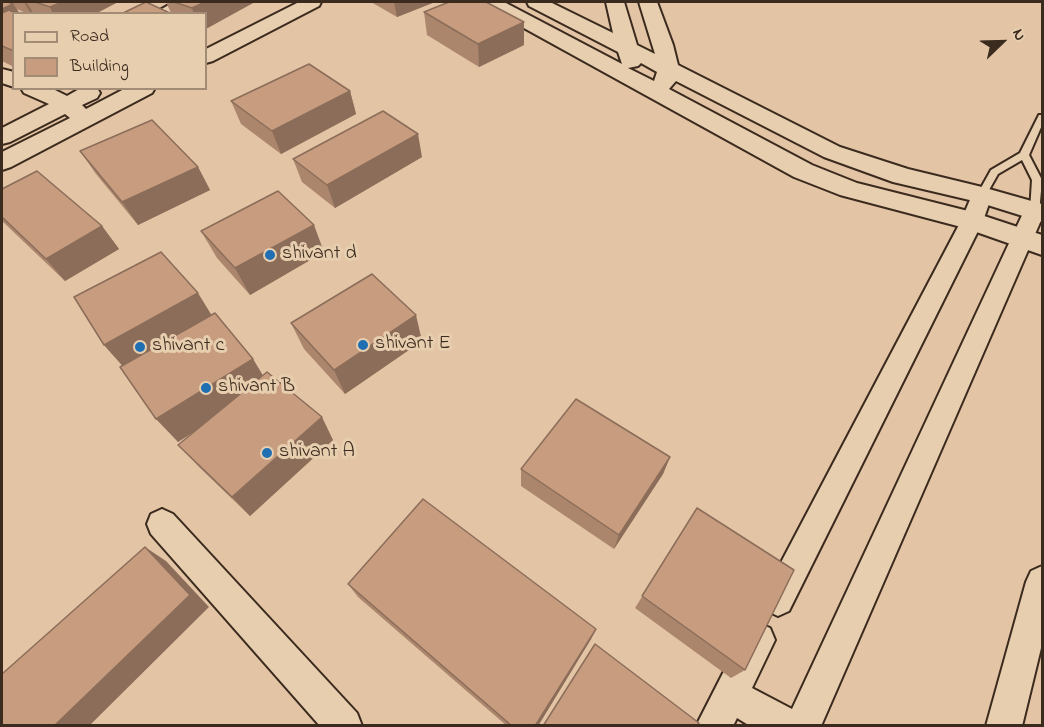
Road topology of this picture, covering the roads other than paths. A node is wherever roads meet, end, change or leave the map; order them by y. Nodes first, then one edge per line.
1 (185, 2) edge
2 (312, 2) edge
3 (491, 2) edge
4 (536, 2) edge
5 (615, 2) edge
6 (648, 2) edge
7 (164, 12) edge
8 (627, 48) junction
9 (207, 56) edge
10 (668, 69) junction
11 (636, 81) junction
12 (36, 90) edge
13 (94, 90) edge
14 (140, 90) edge
15 (662, 95) junction
16 (67, 104) junction
17 (1042, 117) edge
18 (86, 119) junction
19 (2, 137) edge
20 (1024, 155) junction
21 (2, 162) edge
22 (982, 195) junction
23 (1039, 212) edge
24 (972, 221) junction
25 (1032, 242) edge
26 (162, 525) dead end
27 (1042, 582) edge
28 (722, 710) edge
29 (344, 726) edge
30 (787, 726) edge
31 (803, 726) edge
32 (1004, 726) edge

1 - 7 street
2 - 9 street
3 - 11 street
4 - 8 street
5 - 8 street
6 - 10 street
8 - 10 street
8 - 11 street
10 - 15 street
10 - 22 street
11 - 15 street
12 - 16 street
13 - 16 street
14 - 18 street
15 - 24 street
16 - 18 street
16 - 19 street
17 - 20 lane
18 - 21 street
20 - 22 lane
20 - 23 lane
22 - 23 street
22 - 24 street
23 - 25 street
24 - 25 street
24 - 28 street
25 - 31 street
26 - 29 street
27 - 32 street
28 - 30 street

